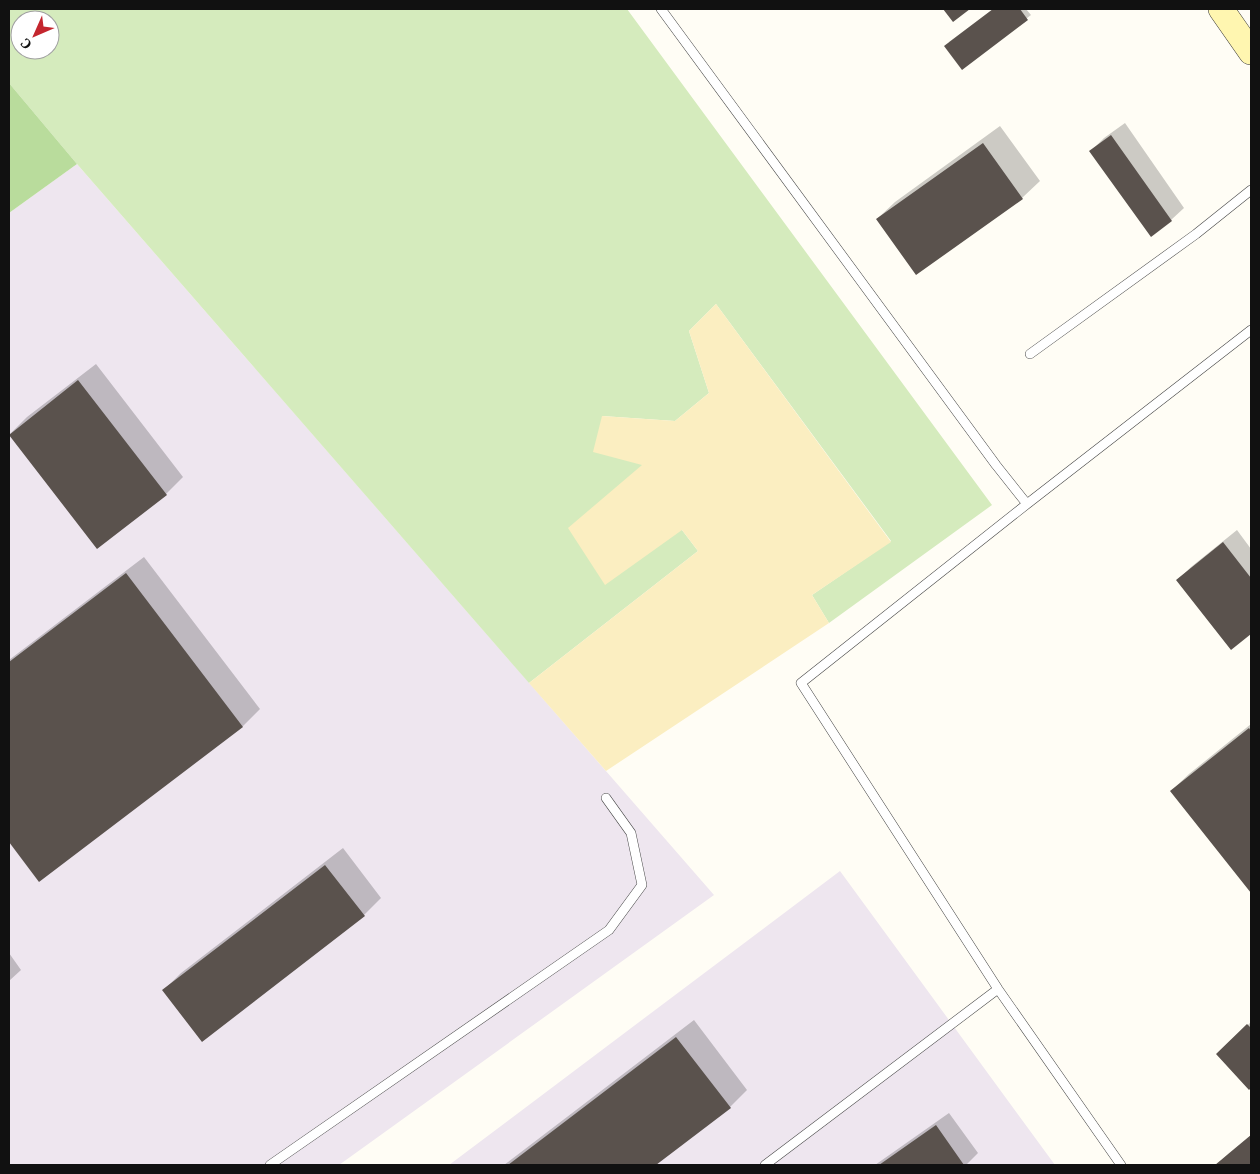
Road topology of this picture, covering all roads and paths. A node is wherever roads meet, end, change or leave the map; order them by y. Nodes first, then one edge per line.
1 (661, 9) edge
2 (1221, 9) edge
3 (1251, 52) edge
4 (1251, 190) edge
5 (1251, 330) edge
6 (1030, 354) dead end
7 (1027, 504) junction
8 (606, 798) dead end
9 (998, 989) junction
10 (270, 1165) edge
11 (765, 1165) edge
12 (1122, 1165) edge

1 - 7 lane
2 - 3 main road
4 - 6 lane
5 - 7 lane
7 - 9 lane
8 - 10 lane
9 - 11 lane
9 - 12 lane

